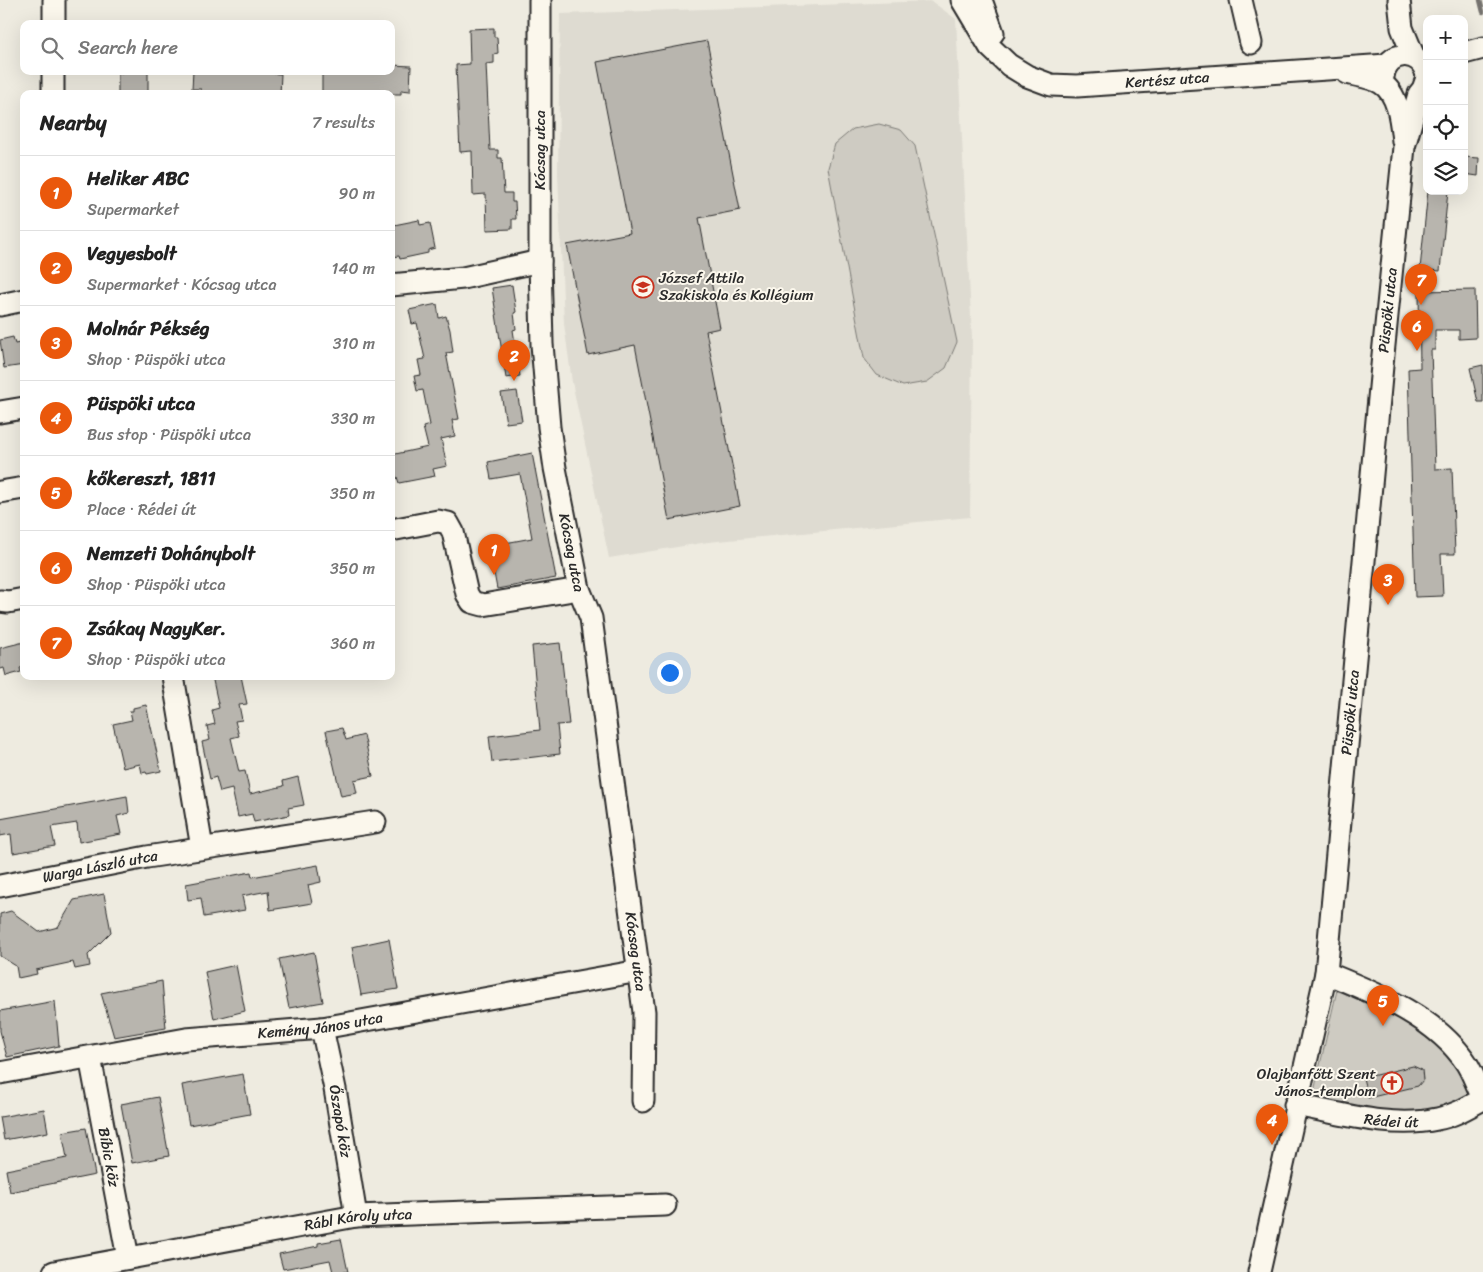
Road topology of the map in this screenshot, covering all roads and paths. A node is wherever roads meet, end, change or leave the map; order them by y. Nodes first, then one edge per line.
1 (54, 0) edge
2 (540, 0) edge
3 (962, 0) edge
4 (981, 0) edge
5 (1241, 0) edge
6 (1399, 0) edge
7 (54, 20) edge
8 (1250, 43) dead end
9 (1009, 65) junction
10 (1329, 69) junction
11 (1417, 71) edge
12 (53, 75) edge
13 (52, 90) edge
14 (1388, 90) junction
15 (1404, 147) junction
16 (540, 261) junction
17 (395, 285) edge
18 (20, 301) edge
19 (0, 305) edge
20 (20, 409) edge
21 (0, 412) edge
22 (20, 489) edge
23 (0, 492) edge
24 (395, 529) edge
25 (579, 589) junction
26 (20, 600) edge
27 (0, 601) edge
28 (174, 680) edge
29 (375, 822) dead end
30 (202, 848) junction
31 (0, 886) edge
32 (639, 971) junction
33 (1326, 973) junction
34 (322, 1028) junction
35 (90, 1056) junction
36 (0, 1073) edge
37 (1483, 1099) edge
38 (643, 1101) dead end
39 (1295, 1105) junction
40 (665, 1205) dead end
41 (356, 1216) junction
42 (128, 1258) junction
43 (54, 1272) edge
44 (1258, 1272) edge

1 - 7 street
2 - 16 street, Kócsag utca
3 - 9 street, Kertész utca
4 - 9 street
5 - 8 street
6 - 11 street
9 - 10 street, Kertész utca
10 - 11 street, Kertész utca
10 - 14 street
11 - 14 street
11 - 14 street
11 - 15 street
12 - 13 street
14 - 15 street
15 - 33 street, Püspöki utca
16 - 17 street
16 - 25 street, Kócsag utca
18 - 19 street
20 - 21 street
22 - 23 street
24 - 25 street
25 - 32 street, Kócsag utca
26 - 27 street
28 - 30 street
29 - 30 street, Warga László utca
30 - 31 street, Warga László utca
32 - 34 street, Kemény János utca
32 - 38 street, Kócsag utca
33 - 37 street, Rédei út
33 - 39 street, Püspöki utca
34 - 35 street, Kemény János utca
34 - 41 street, Őszapó köz
35 - 36 street, Kemény János utca
35 - 42 street, Bíbic köz
37 - 39 street, Rédei út
39 - 44 street, Püspöki utca
40 - 41 street, Rábl Károly utca
41 - 42 street, Rábl Károly utca
42 - 43 street, Rábl Károly utca

